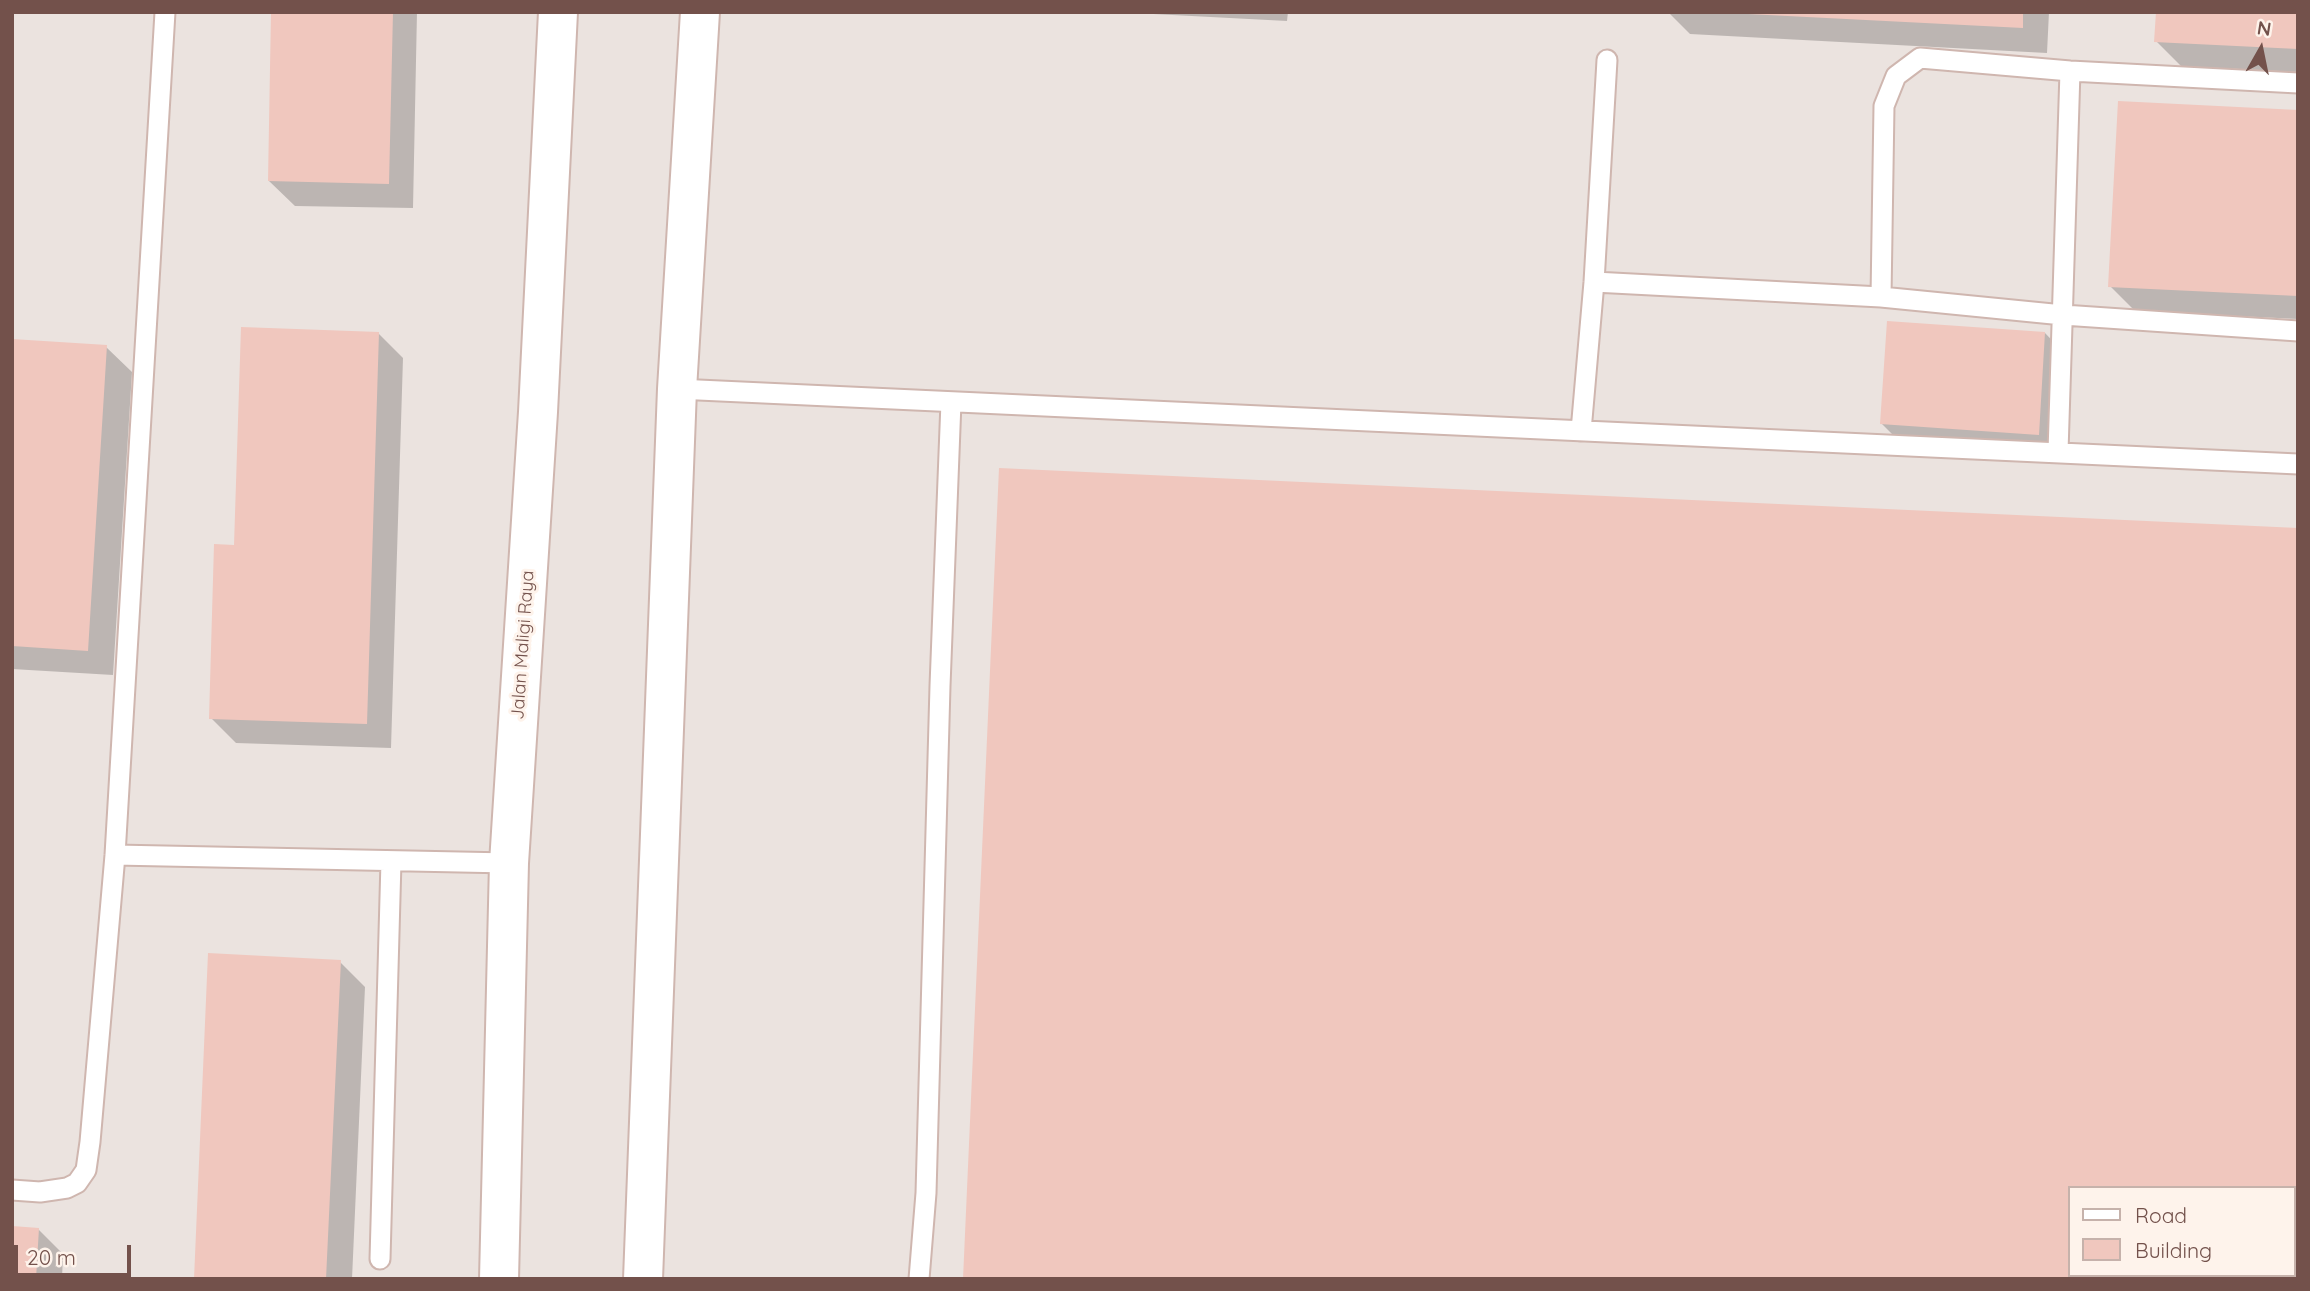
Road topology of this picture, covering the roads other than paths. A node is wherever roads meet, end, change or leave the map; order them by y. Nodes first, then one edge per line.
1 (166, 12) edge
2 (558, 12) edge
3 (700, 12) edge
4 (1607, 60) dead end
5 (2070, 71) junction
6 (2298, 83) edge
7 (1594, 282) junction
8 (1881, 297) junction
9 (2063, 315) junction
10 (2298, 331) edge
11 (677, 389) junction
12 (951, 402) junction
13 (1581, 431) junction
14 (2058, 452) junction
15 (2298, 464) edge
16 (115, 855) junction
17 (391, 861) junction
18 (509, 863) junction
19 (12, 1190) edge
20 (380, 1259) dead end
21 (499, 1279) edge
22 (643, 1279) edge
23 (919, 1279) edge

1 - 16 lane
2 - 18 street, Jalan Maligi Raya
3 - 11 street
4 - 7 lane
5 - 6 lane
5 - 8 lane
5 - 9 lane
7 - 8 lane
7 - 13 lane
8 - 9 lane
9 - 10 lane
9 - 14 lane
11 - 12 lane
11 - 22 street
12 - 13 lane
12 - 23 lane
13 - 14 lane
14 - 15 lane
16 - 17 lane
16 - 19 lane
17 - 18 lane
17 - 20 lane
18 - 21 street, Jalan Maligi Raya

